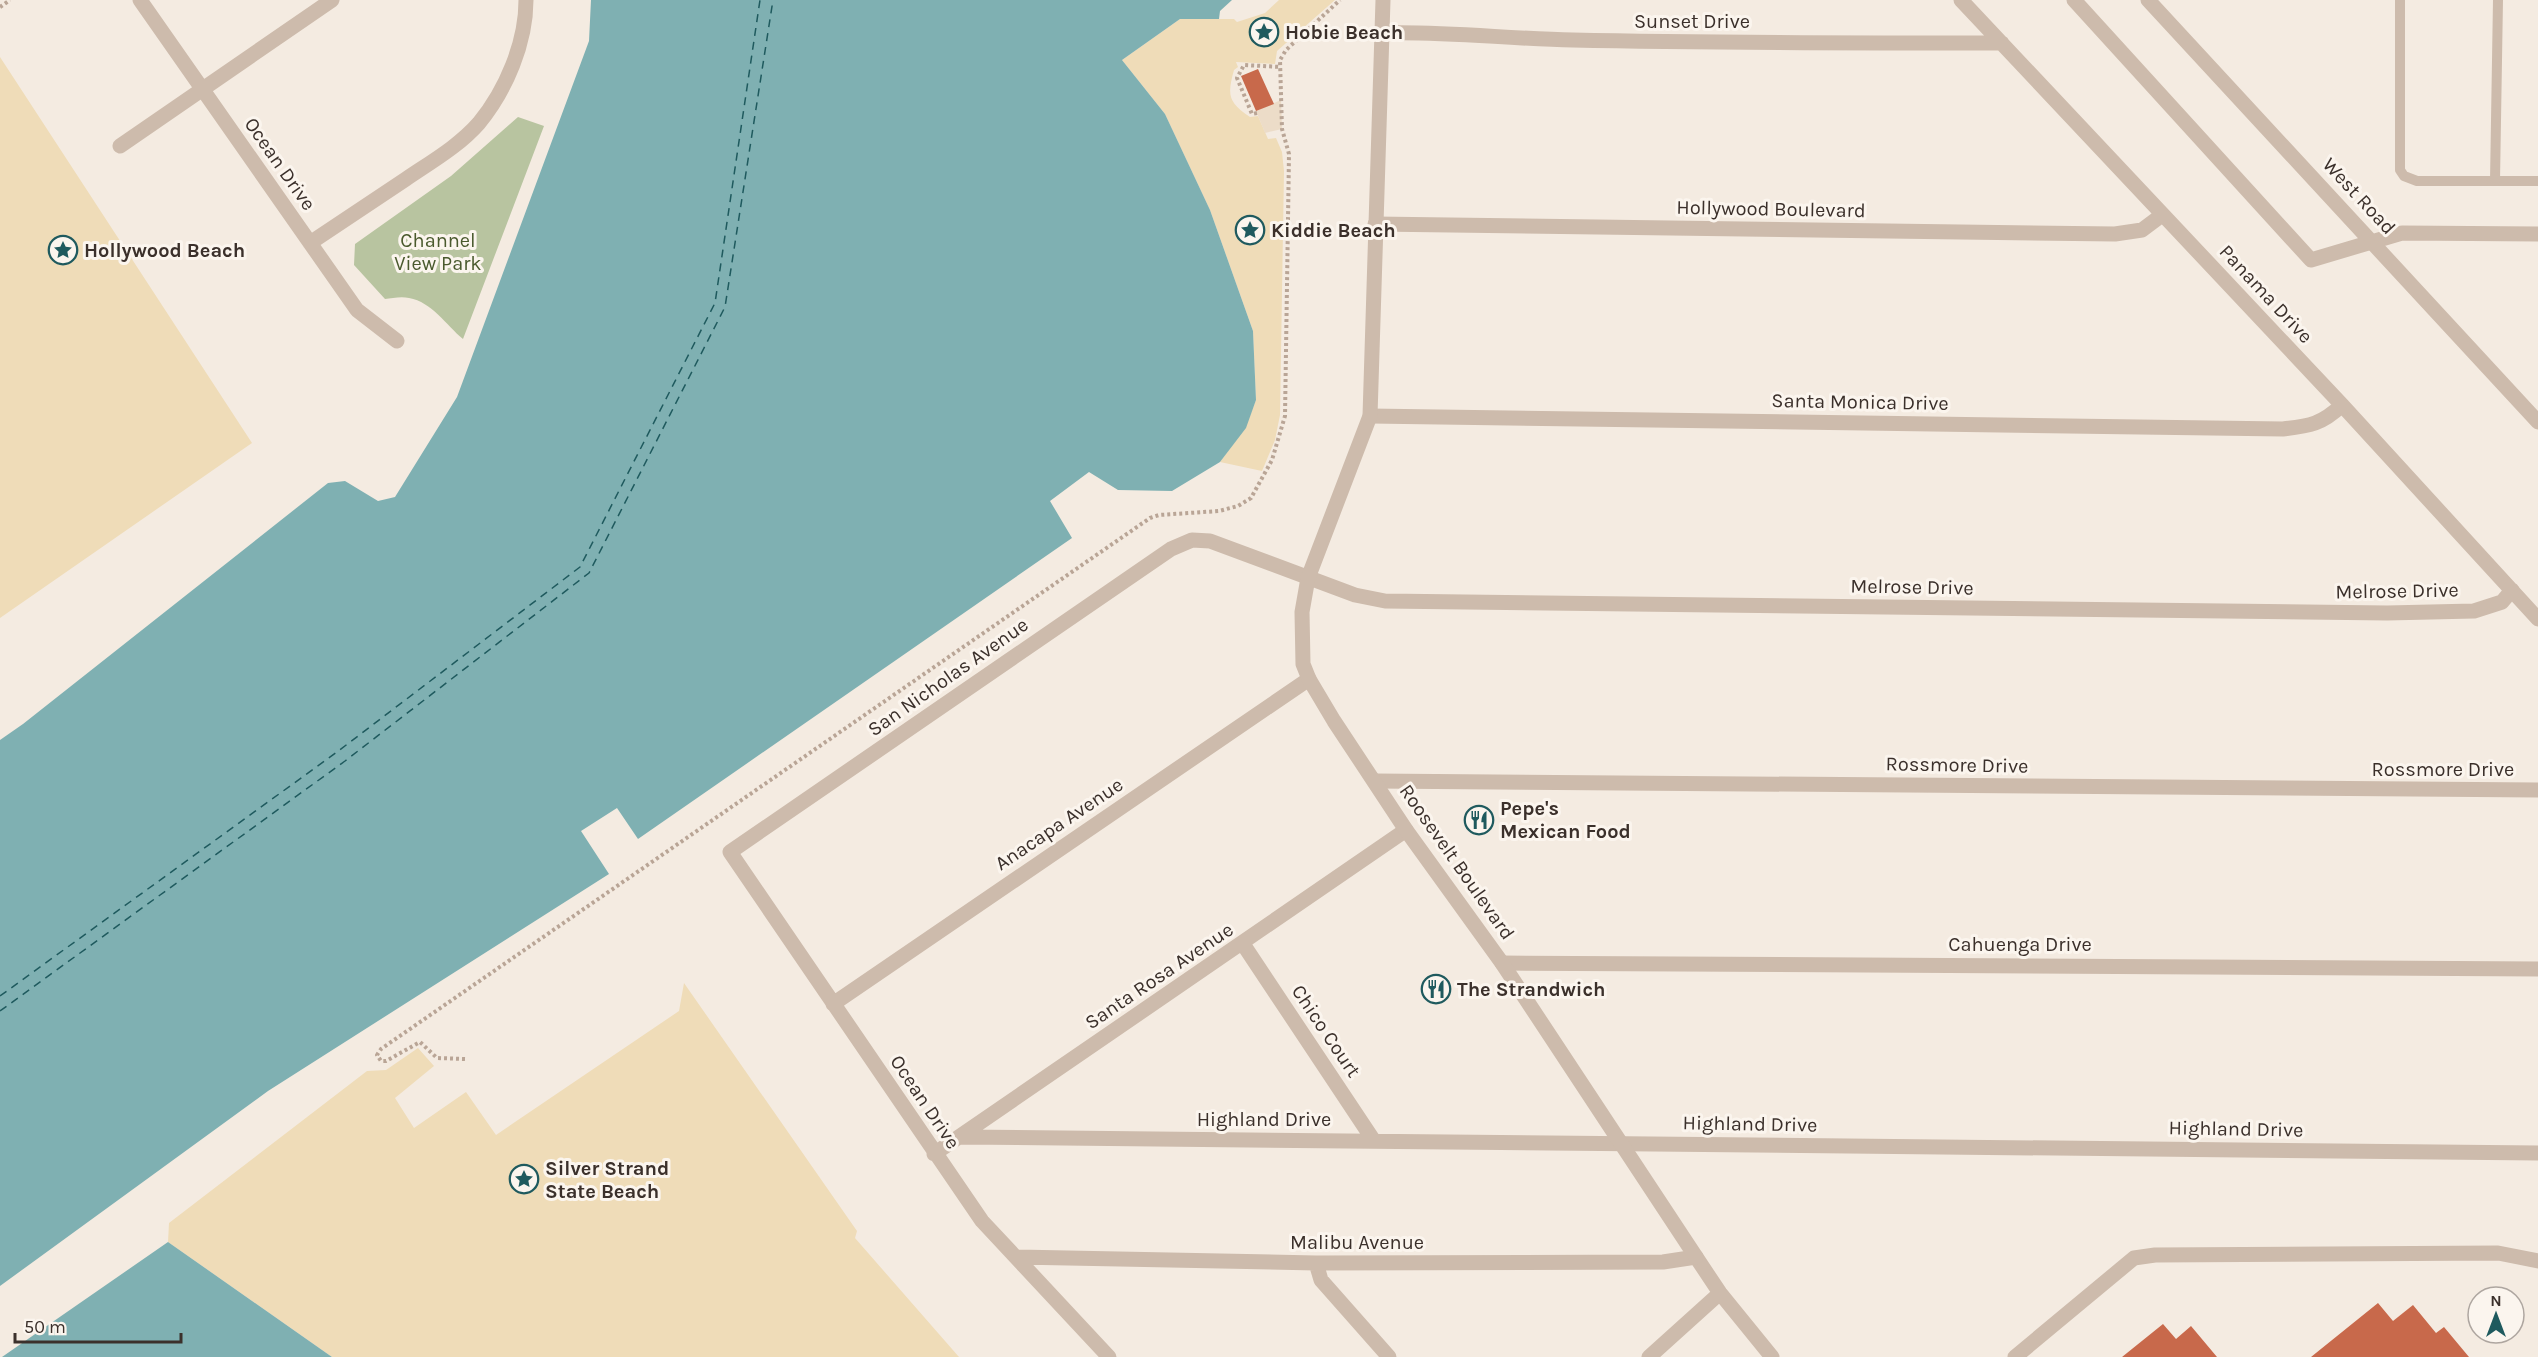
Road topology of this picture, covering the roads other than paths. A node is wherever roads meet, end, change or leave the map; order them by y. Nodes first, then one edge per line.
1 (140, 0) edge
2 (332, 0) edge
3 (526, 0) edge
4 (1383, 0) edge
5 (1961, 0) edge
6 (2074, 0) edge
7 (2148, 0) edge
8 (2400, 0) edge
9 (2498, 0) edge
10 (1382, 33) junction
11 (2002, 43) junction
12 (202, 90) junction
13 (120, 146) dead end
14 (2495, 181) junction
15 (2538, 181) edge
16 (2162, 215) junction
17 (1375, 224) junction
18 (2538, 234) edge
19 (310, 243) junction
20 (2374, 243) junction
21 (397, 341) dead end
22 (2342, 405) junction
23 (1370, 416) junction
24 (2538, 422) edge
25 (1308, 578) junction
26 (2512, 590) junction
27 (2538, 619) edge
28 (1309, 679) junction
29 (1376, 781) junction
30 (2538, 790) edge
31 (1406, 830) junction
32 (730, 852) joint
33 (1243, 944) junction
34 (1502, 963) junction
35 (2538, 969) edge
36 (833, 1004) junction
37 (961, 1137) junction
38 (1374, 1141) junction
39 (1622, 1143) junction
40 (2538, 1153) edge
41 (934, 1154) junction
42 (1017, 1257) junction
43 (1696, 1257) junction
44 (2538, 1261) edge
45 (1316, 1263) junction
46 (1720, 1293) junction
47 (1109, 1357) edge
48 (1389, 1357) edge
49 (1649, 1357) edge
50 (1772, 1357) edge
51 (2015, 1357) edge

1 - 12 street, Ocean Drive
2 - 12 street
3 - 19 street
4 - 10 street, Roosevelt Boulevard
5 - 11 street, Panama Drive
6 - 20 street
7 - 20 street, West Road
8 - 14 lane
9 - 14 lane
10 - 11 street, Sunset Drive
10 - 17 street, Roosevelt Boulevard
11 - 16 street, Panama Drive
12 - 13 street
12 - 19 street, Ocean Drive
14 - 15 lane
16 - 17 street, Hollywood Boulevard
16 - 22 street, Panama Drive
17 - 23 street, Roosevelt Boulevard
18 - 20 street
19 - 21 street, Ocean Drive
20 - 24 street, West Road
22 - 23 street, Santa Monica Drive
22 - 26 street, Panama Drive
23 - 25 street, Roosevelt Boulevard
25 - 26 street, Melrose Drive
25 - 28 street, Roosevelt Boulevard
25 - 32 street, San Nicholas Avenue
26 - 27 street, Panama Drive
28 - 29 street, Roosevelt Boulevard
28 - 36 street, Anacapa Avenue
29 - 30 street, Rossmore Drive
29 - 31 street, Roosevelt Boulevard
31 - 33 street, Santa Rosa Avenue
31 - 34 street, Roosevelt Boulevard
32 - 36 street, Ocean Drive
33 - 37 street, Santa Rosa Avenue
33 - 38 street, Chico Court
34 - 35 street, Cahuenga Drive
34 - 39 street, Roosevelt Boulevard
36 - 41 street, Ocean Drive
37 - 38 street, Highland Drive
37 - 41 street, Santa Rosa Avenue
38 - 39 street, Highland Drive
39 - 40 street, Highland Drive
39 - 43 street, Roosevelt Boulevard
41 - 42 street, Ocean Drive
42 - 45 street, Malibu Avenue
42 - 47 street, Ocean Drive
43 - 45 street, Malibu Avenue
43 - 46 street, Roosevelt Boulevard
44 - 51 street
45 - 48 street
46 - 49 street
46 - 50 street, Roosevelt Boulevard

